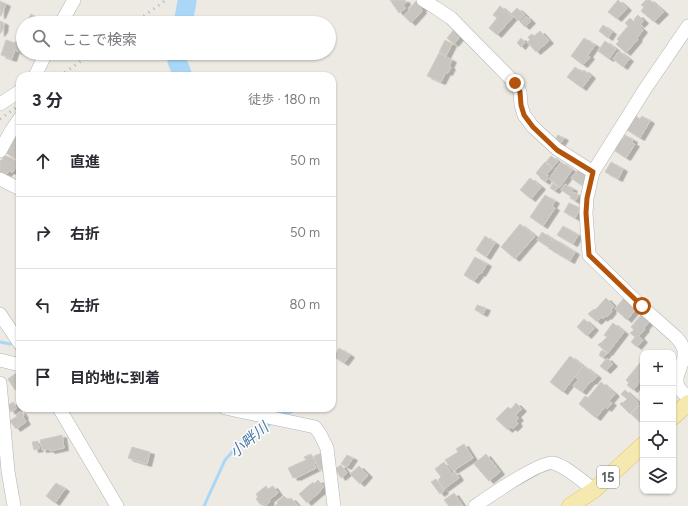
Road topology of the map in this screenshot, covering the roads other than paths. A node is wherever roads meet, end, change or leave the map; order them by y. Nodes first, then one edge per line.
1 (74, 0) edge
2 (423, 0) edge
3 (66, 16) edge
4 (688, 26) edge
5 (43, 60) edge
6 (37, 72) edge
7 (16, 94) edge
8 (0, 104) edge
9 (16, 133) edge
10 (0, 151) edge
11 (593, 172) junction
12 (0, 179) edge
13 (16, 187) edge
14 (0, 314) edge
15 (16, 338) edge
16 (0, 360) edge
17 (16, 364) edge
18 (0, 383) edge
19 (688, 397) edge
20 (688, 403) edge
21 (61, 412) edge
22 (245, 412) edge
23 (676, 414) edge
24 (640, 447) edge
25 (594, 490) junction
26 (14, 506) edge
27 (117, 506) edge
28 (334, 506) edge
29 (475, 506) edge
30 (570, 506) edge

1 - 3 street
2 - 11 street
4 - 11 street
5 - 6 street
7 - 8 street
9 - 10 street
11 - 19 street
12 - 13 street
14 - 15 street
16 - 17 street
18 - 26 street
20 - 23 main road
21 - 27 street
22 - 28 street
24 - 25 main road, 15
25 - 29 street
25 - 30 main road, 15

